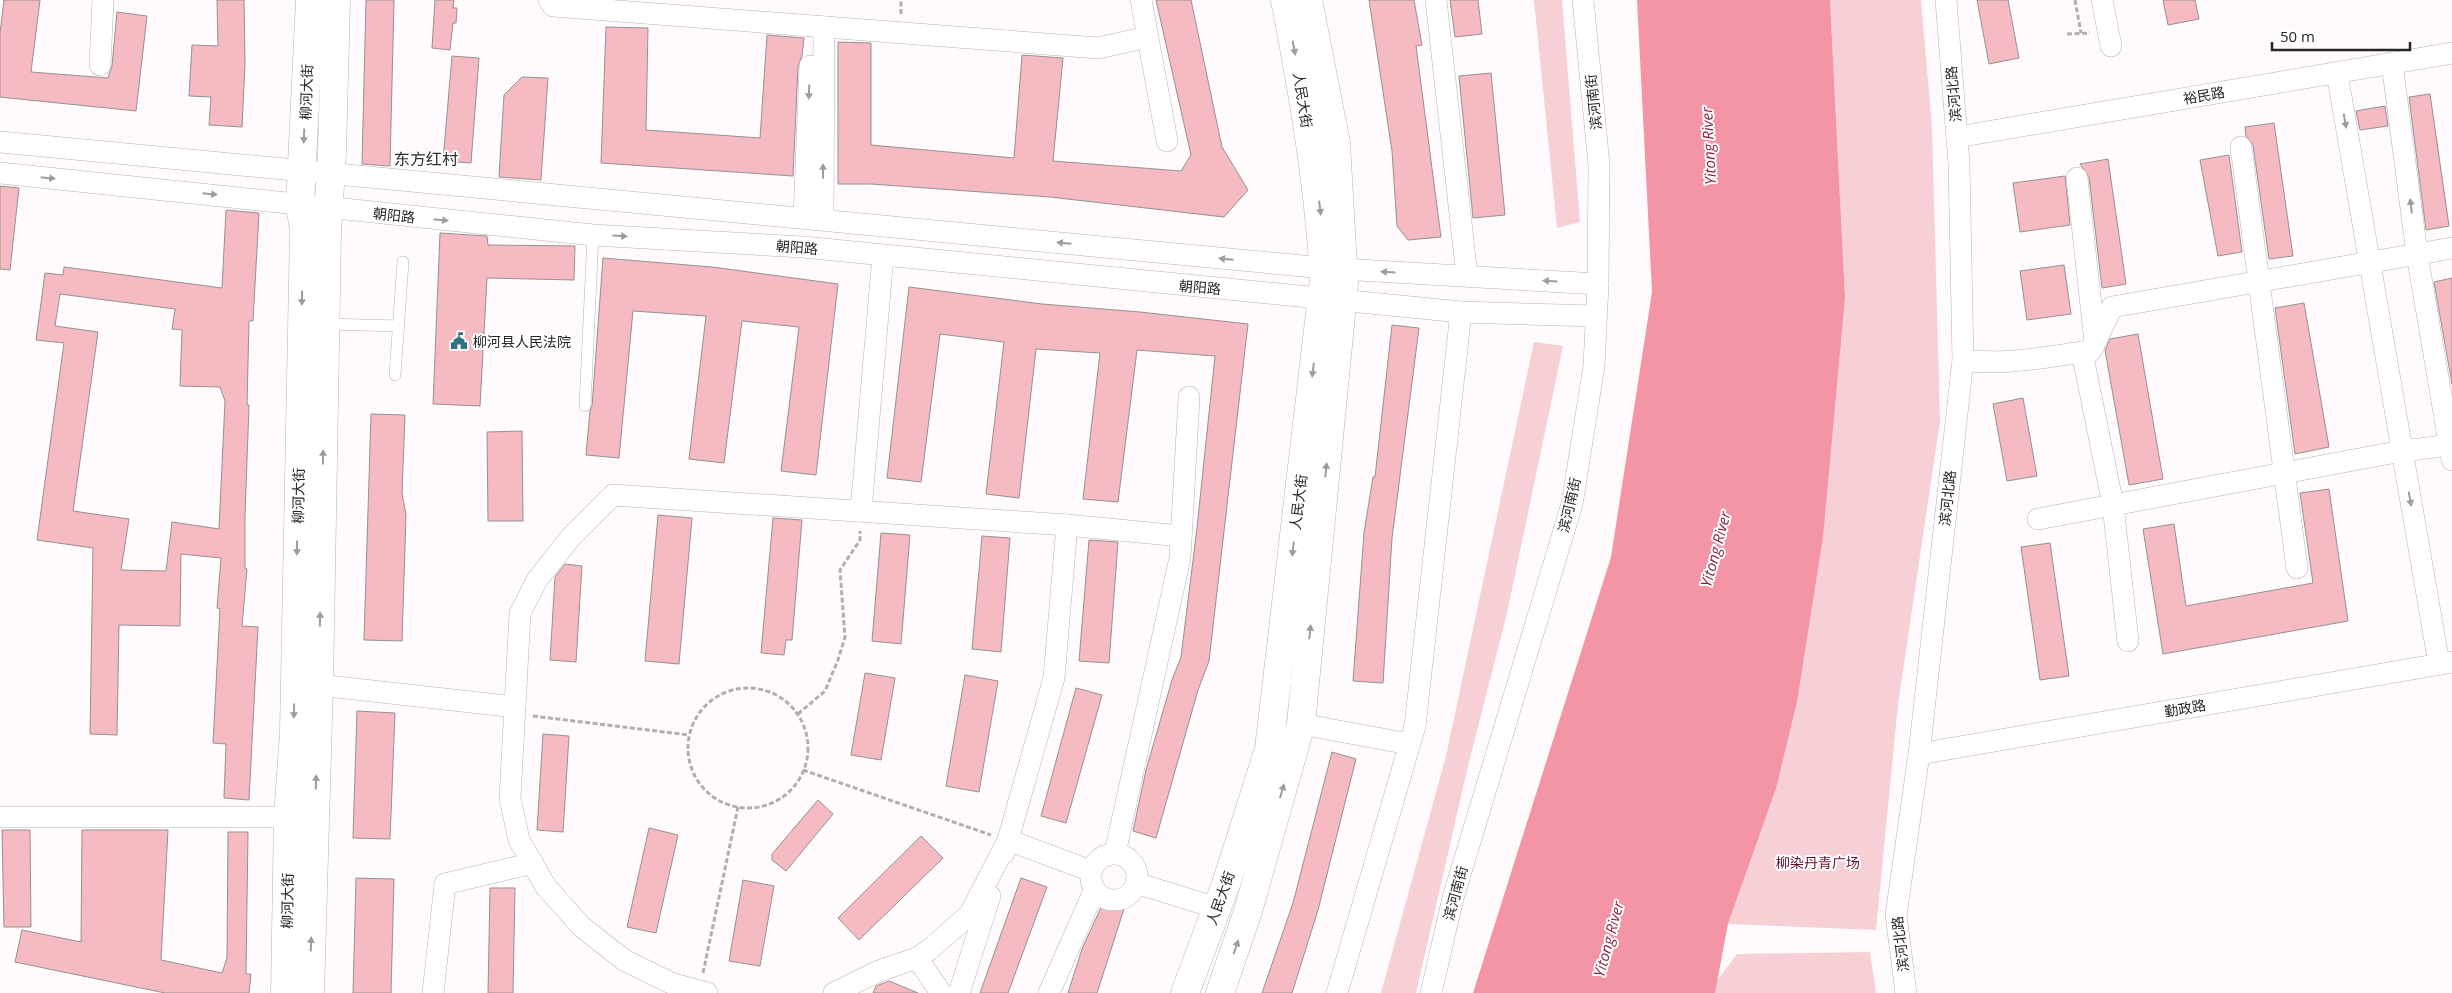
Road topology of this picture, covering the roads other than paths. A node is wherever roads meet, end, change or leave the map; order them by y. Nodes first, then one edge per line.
1 (103, 0) edge
2 (310, 0) edge
3 (336, 0) edge
4 (549, 0) edge
5 (1141, 0) edge
6 (1285, 0) edge
7 (1308, 0) edge
8 (1436, 0) edge
9 (1583, 0) edge
10 (1946, 0) edge
11 (2102, 0) edge
12 (818, 26) junction
13 (1148, 37) junction
14 (2111, 46) dead end
15 (2452, 53) edge
16 (2392, 63) junction
17 (100, 65) dead end
18 (2337, 73) junction
19 (1957, 137) junction
20 (0, 142) edge
21 (1168, 142) dead end
22 (2241, 147) dead end
23 (301, 172) junction
24 (0, 173) edge
25 (330, 173) junction
26 (2077, 178) dead end
27 (300, 205) junction
28 (330, 208) junction
29 (814, 219) junction
30 (593, 235) junction
31 (2452, 248) edge
32 (2417, 254) junction
33 (884, 256) junction
34 (403, 262) dead end
35 (2369, 262) junction
36 (1334, 269) junction
37 (1467, 276) junction
38 (2258, 281) junction
39 (1598, 284) junction
40 (1332, 300) junction
41 (1461, 312) junction
42 (1595, 316) junction
43 (325, 324) junction
44 (399, 326) junction
45 (2088, 347) junction
46 (1963, 360) junction
47 (395, 375) dead end
48 (1189, 397) dead end
49 (585, 406) dead end
50 (2451, 450) edge
51 (2402, 451) junction
52 (2284, 473) junction
53 (2113, 505) junction
54 (860, 510) junction
55 (2038, 519) dead end
56 (1067, 524) junction
57 (1181, 536) junction
58 (2297, 568) dead end
59 (2128, 641) dead end
60 (2445, 663) edge
61 (319, 685) junction
62 (515, 710) junction
63 (1301, 724) junction
64 (1409, 744) junction
65 (1919, 754) junction
66 (0, 817) edge
67 (288, 817) junction
68 (1008, 840) junction
69 (1114, 853) junction
70 (533, 863) junction
71 (1093, 881) junction
72 (1136, 883) junction
73 (1217, 908) junction
74 (979, 910) junction
75 (917, 958) junction
76 (702, 992) edge
77 (285, 993) edge
78 (310, 993) edge
79 (433, 993) edge
80 (834, 993) edge
81 (941, 993) edge
82 (959, 993) edge
83 (1049, 993) edge
84 (1185, 993) edge
85 (1220, 993) edge
86 (1337, 993) edge
87 (1431, 993) edge
88 (1906, 993) edge

1 - 17 street
2 -> 23 main road, 柳河大街
3 - 25 main road, 柳河大街
4 - 12 street
5 - 13 street
6 -> 36 main road, 人民大街
7 - 36 main road, 人民大街
8 - 37 street
9 - 39 street, 滨河南街
10 - 19 street, 滨河北路
11 - 14 street
12 - 13 street
12 - 29 street
13 - 21 street
15 - 16 street, 裕民路
16 - 18 street, 裕民路
32 -> 16 street
18 - 19 street, 裕民路
18 -> 35 street
19 - 46 street, 滨河北路
20 - 23 street
22 - 38 street
23 - 25 street
23 - 27 main road, 柳河大街
24 -> 27 street, 朝阳路
25 - 28 main road, 柳河大街
25 - 29 street
26 - 45 street
27 - 28 street, 朝阳路
27 -> 67 main road, 柳河大街
28 -> 30 street, 朝阳路
28 - 43 main road, 柳河大街
36 -> 29 street
30 -> 33 street, 朝阳路
30 - 49 lane
31 - 32 street
32 - 35 street
32 - 50 street
33 - 40 street, 朝阳路
33 - 54 street
34 - 44 lane
35 - 38 street
35 - 51 street
37 -> 36 street
36 - 40 main road, 人民大街
39 -> 37 street
38 - 45 street
38 - 52 street
39 - 42 street, 滨河南街
40 - 41 street, 朝阳路
63 -> 40 main road, 人民大街
40 -> 73 main road, 人民大街
41 - 42 street, 朝阳路
41 - 64 street
42 - 87 street, 滨河南街
43 - 44 lane
61 -> 43 main road, 柳河大街
44 - 47 lane
45 - 46 street
45 - 53 street
46 - 65 street, 滨河北路
48 - 57 street
50 - 51 street
51 - 52 street
51 -> 60 street
52 - 53 street
52 - 58 street
53 - 55 street
53 - 59 street
54 - 56 street
54 - 62 street
56 - 57 street
56 - 68 street
57 - 69 street
60 - 65 street, 勤政路
61 - 62 street
78 -> 61 main road, 柳河大街
62 - 70 street
63 - 64 street
85 -> 63 main road, 人民大街
64 - 86 street
65 - 88 street, 滨河北路
66 - 67 street
67 - 77 main road, 柳河大街
68 - 71 street
68 - 74 street
69 - 71 street
69 - 72 street
70 - 76 street
70 - 79 street
71 - 72 street
71 - 83 street
72 - 73 street
73 - 84 main road, 人民大街
74 - 75 street
74 - 82 street
75 - 80 street
75 - 81 street

